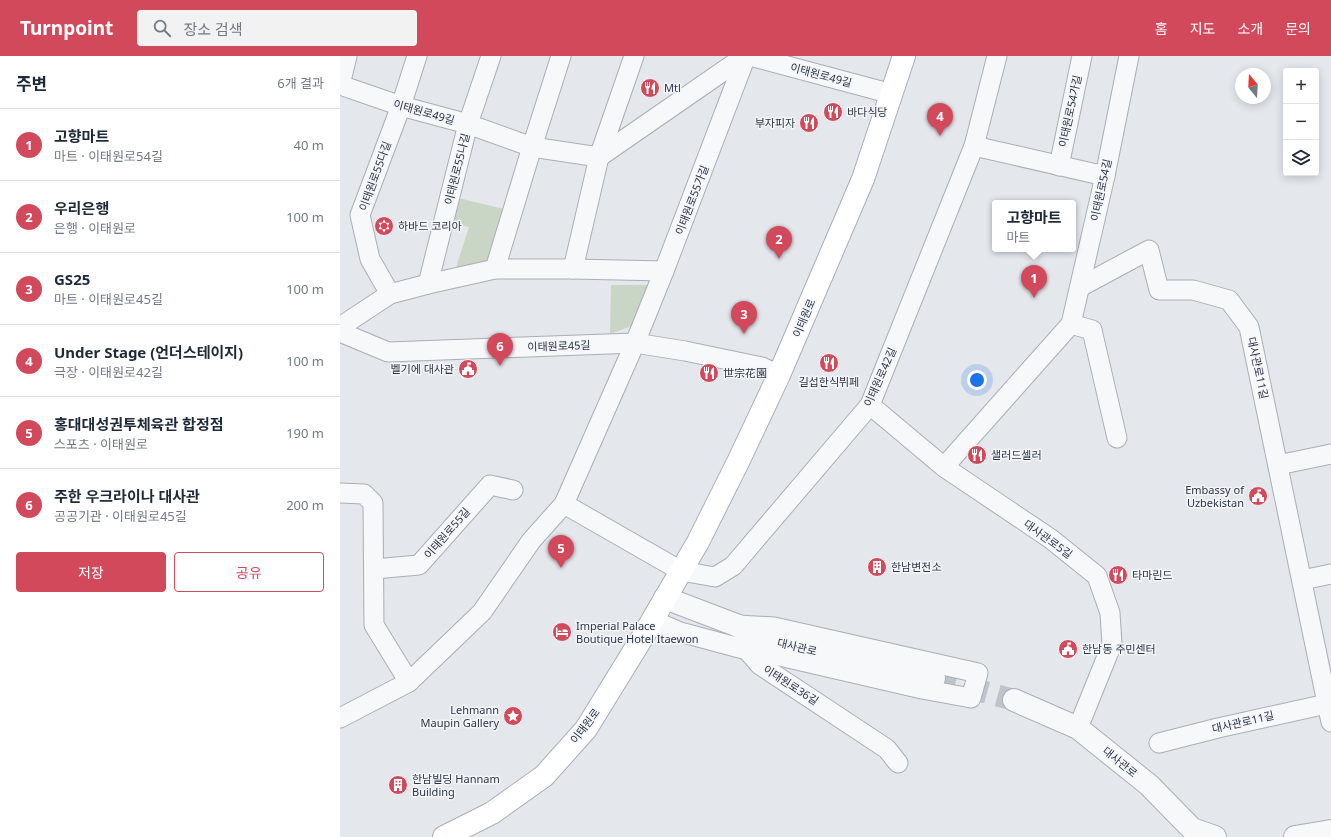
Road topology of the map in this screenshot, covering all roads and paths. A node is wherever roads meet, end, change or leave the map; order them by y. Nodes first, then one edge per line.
1 (347, 56) edge
2 (417, 56) edge
3 (491, 56) edge
4 (562, 56) edge
5 (634, 56) edge
6 (746, 56) edge
7 (750, 56) edge
8 (904, 56) edge
9 (997, 56) edge
10 (1082, 56) edge
11 (1129, 56) edge
12 (340, 85) edge
13 (892, 94) junction
14 (401, 106) junction
15 (468, 124) junction
16 (532, 146) junction
17 (974, 146) junction
18 (599, 157) junction
19 (1059, 166) junction
20 (1105, 176) junction
21 (495, 269) junction
22 (573, 269) junction
23 (664, 271) junction
24 (428, 284) junction
25 (1080, 287) junction
26 (390, 294) junction
27 (1071, 324) junction
28 (340, 327) edge
29 (340, 332) edge
30 (635, 343) junction
31 (779, 375) junction
32 (870, 405) junction
33 (1117, 438) dead end
34 (1331, 454) edge
35 (1278, 465) junction
36 (944, 467) junction
37 (513, 490) dead end
38 (340, 492) edge
39 (564, 504) junction
40 (374, 569) junction
41 (681, 570) junction
42 (1331, 574) edge
43 (1302, 580) junction
44 (665, 598) junction
45 (652, 620) junction
46 (736, 625) junction
47 (747, 650) junction
48 (934, 678) tunnel mouth
49 (409, 682) junction
50 (1014, 700) tunnel mouth
51 (1329, 703) edge
52 (340, 718) edge
53 (1331, 722) edge
54 (1078, 728) junction
55 (1159, 743) dead end
56 (898, 763) dead end
57 (1331, 831) edge
58 (444, 837) edge
59 (1215, 837) edge
60 (1296, 837) edge

1 - 12 street
2 - 14 street, 이태원로55다길
3 - 15 street, 이태원로55나길
4 - 16 street
5 - 18 street
6 - 18 street
6 - 23 street, 이태원로55가길
7 - 13 street, 이태원로49길
8 - 13 main road, 이태원로
9 - 17 street, 이태원로42길
10 - 19 street, 이태원로54가길
11 - 20 street, 이태원로54길
12 - 14 street, 이태원로49길
13 - 31 main road, 이태원로
14 - 15 street, 이태원로49길
14 - 26 street, 이태원로55다길
15 - 16 street, 이태원로49길
15 - 24 street, 이태원로55나길
16 - 18 street, 이태원로49길
16 - 21 street
17 - 19 street
17 - 32 street, 이태원로42길
18 - 22 street
19 - 20 street
20 - 25 street, 이태원로54길
21 - 22 street
21 - 24 street
22 - 23 street
23 - 30 street, 이태원로55가길
24 - 26 street
25 - 27 street, 이태원로54길
25 - 35 street, 대사관로11길
26 - 28 street
27 - 33 street
27 - 36 street, 이태원로54길
29 - 30 street, 이태원로45길
30 - 31 street, 이태원로45길
30 - 39 street
31 - 41 main road, 이태원로
32 - 36 street, 대사관로5길
32 - 41 street, 이태원로42길
34 - 35 street
35 - 43 street, 대사관로11길
36 - 54 street, 대사관로5길
37 - 40 street, 이태원로55길
38 - 40 street
39 - 41 street
39 - 49 street
40 - 49 street
41 - 44 main road, 이태원로
42 - 43 street
43 - 51 street, 대사관로11길
44 - 45 main road, 이태원로
44 - 46 street, 대사관로
45 - 47 street
45 - 58 main road, 이태원로
46 - 47 street
46 - 48 street, 대사관로
47 - 56 street, 이태원로36길
49 - 52 street
50 - 54 street, 대사관로
51 - 53 street, 대사관로11길
51 - 55 street, 대사관로11길
54 - 59 street, 대사관로
57 - 60 street

